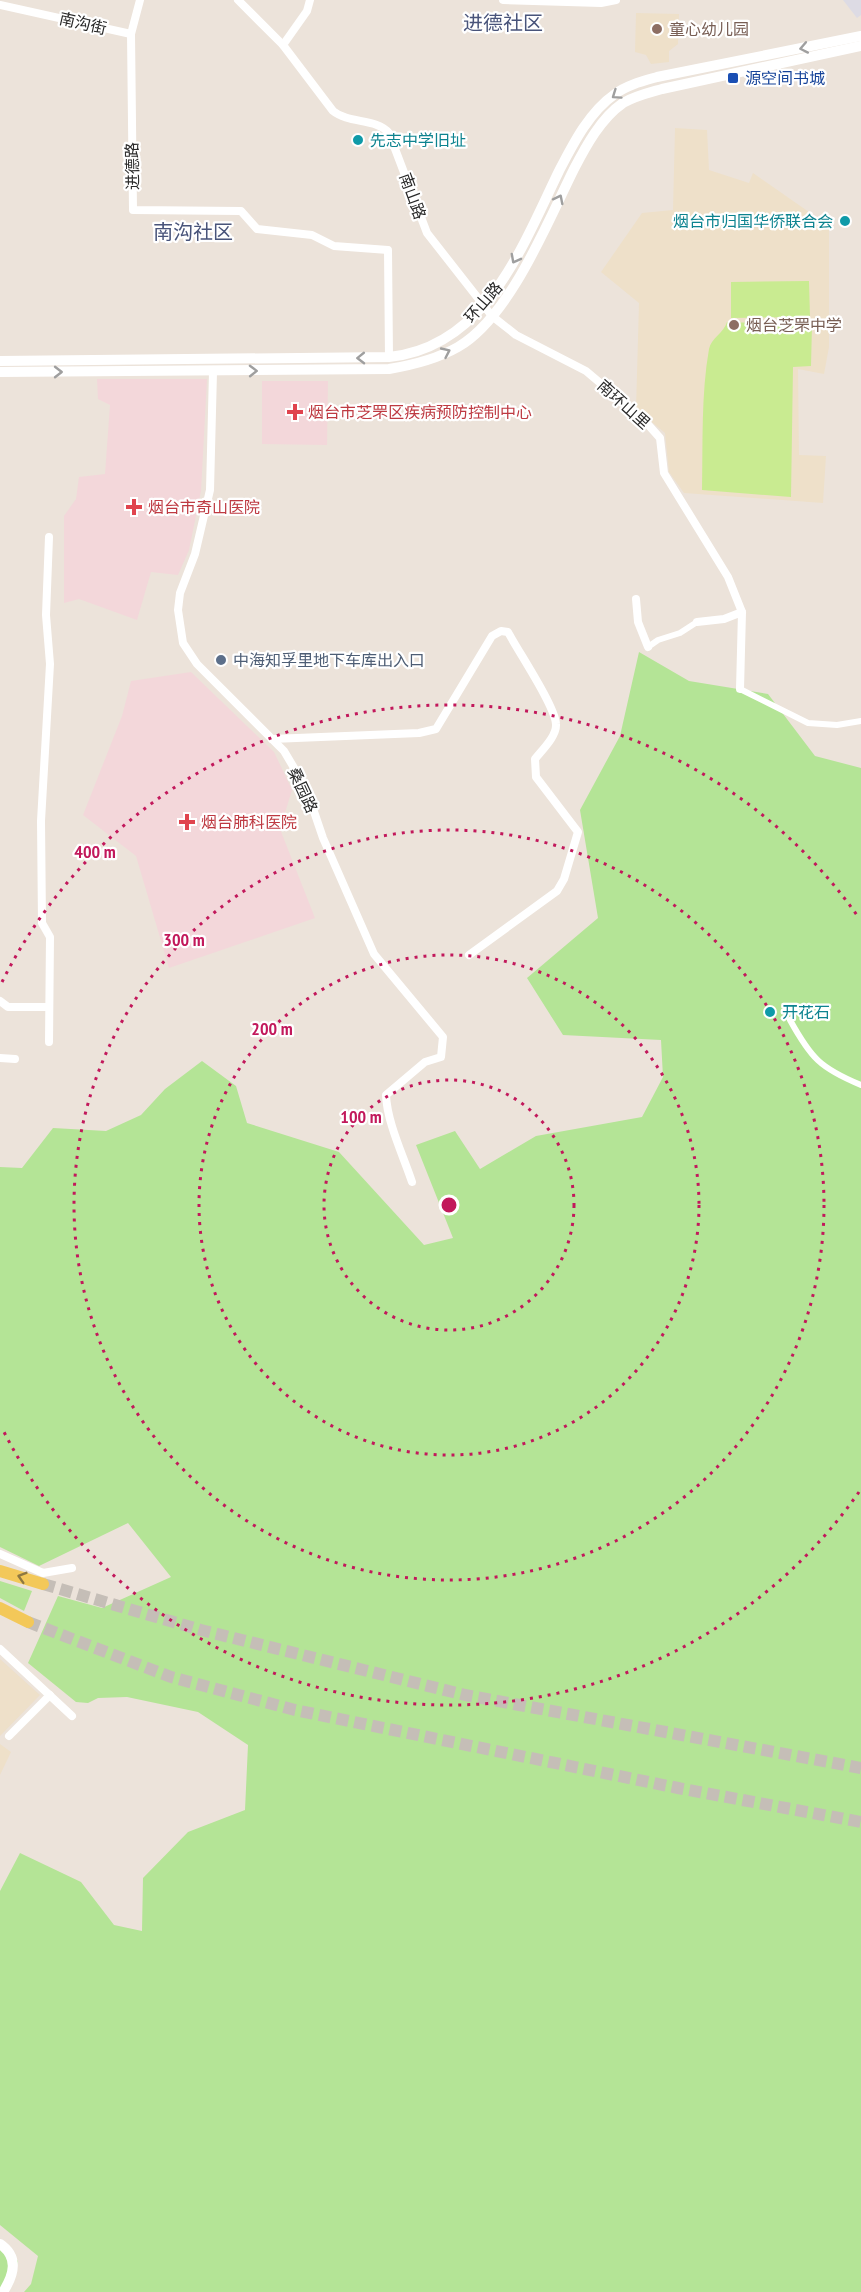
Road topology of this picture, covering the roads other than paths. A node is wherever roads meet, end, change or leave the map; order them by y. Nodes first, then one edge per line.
1 (140, 0) edge
2 (238, 0) edge
3 (310, 0) edge
4 (502, 0) edge
5 (616, 0) edge
6 (0, 5) edge
7 (131, 34) junction
8 (861, 36) edge
9 (283, 45) junction
10 (861, 46) edge
11 (483, 307) junction
12 (492, 316) junction
13 (389, 357) junction
14 (0, 361) edge
15 (0, 372) edge
16 (213, 372) junction
17 (49, 537) dead end
18 (636, 599) dead end
19 (742, 612) junction
20 (697, 622) joint
21 (648, 647) joint
22 (740, 690) joint
23 (861, 721) edge
24 (272, 739) junction
25 (470, 955) dead end
26 (0, 1001) edge
27 (49, 1007) junction
28 (790, 1020) dead end
29 (49, 1042) dead end
30 (0, 1058) edge
31 (15, 1059) dead end
32 (861, 1085) edge
33 (412, 1182) dead end
34 (0, 1554) edge
35 (72, 1568) dead end
36 (0, 1571) edge
37 (43, 1584) tunnel mouth
38 (0, 1608) edge
39 (28, 1622) tunnel mouth
40 (0, 1649) edge
41 (50, 1695) junction
42 (72, 1716) dead end
43 (9, 1736) dead end
44 (0, 2244) edge
45 (3, 2292) edge

1 - 7 street, 进德路
2 - 9 street, 南山路
3 - 9 street
4 - 5 street
6 - 7 street, 南沟街
7 - 13 street, 进德路
8 -> 11 main road, 环山路
9 - 11 street, 南山路
12 -> 10 main road, 环山路
11 - 12 street, 南环山里
11 - 13 main road, 环山路
16 -> 12 main road, 环山路
12 - 19 street, 南环山里
13 -> 14 main road, 环山路
15 -> 16 main road, 环山路
16 - 24 street, 桑园路
17 - 27 street
18 - 21 street
19 - 20 street
19 - 22 street
20 - 21 street
22 - 23 street
24 - 25 street
24 - 33 street, 桑园路
26 - 27 street
27 - 29 street
28 - 32 street
30 - 31 street
34 - 35 street
37 -> 36 main road
38 - 39 main road
40 - 41 street
41 - 42 street
41 - 43 street
44 - 45 main road

